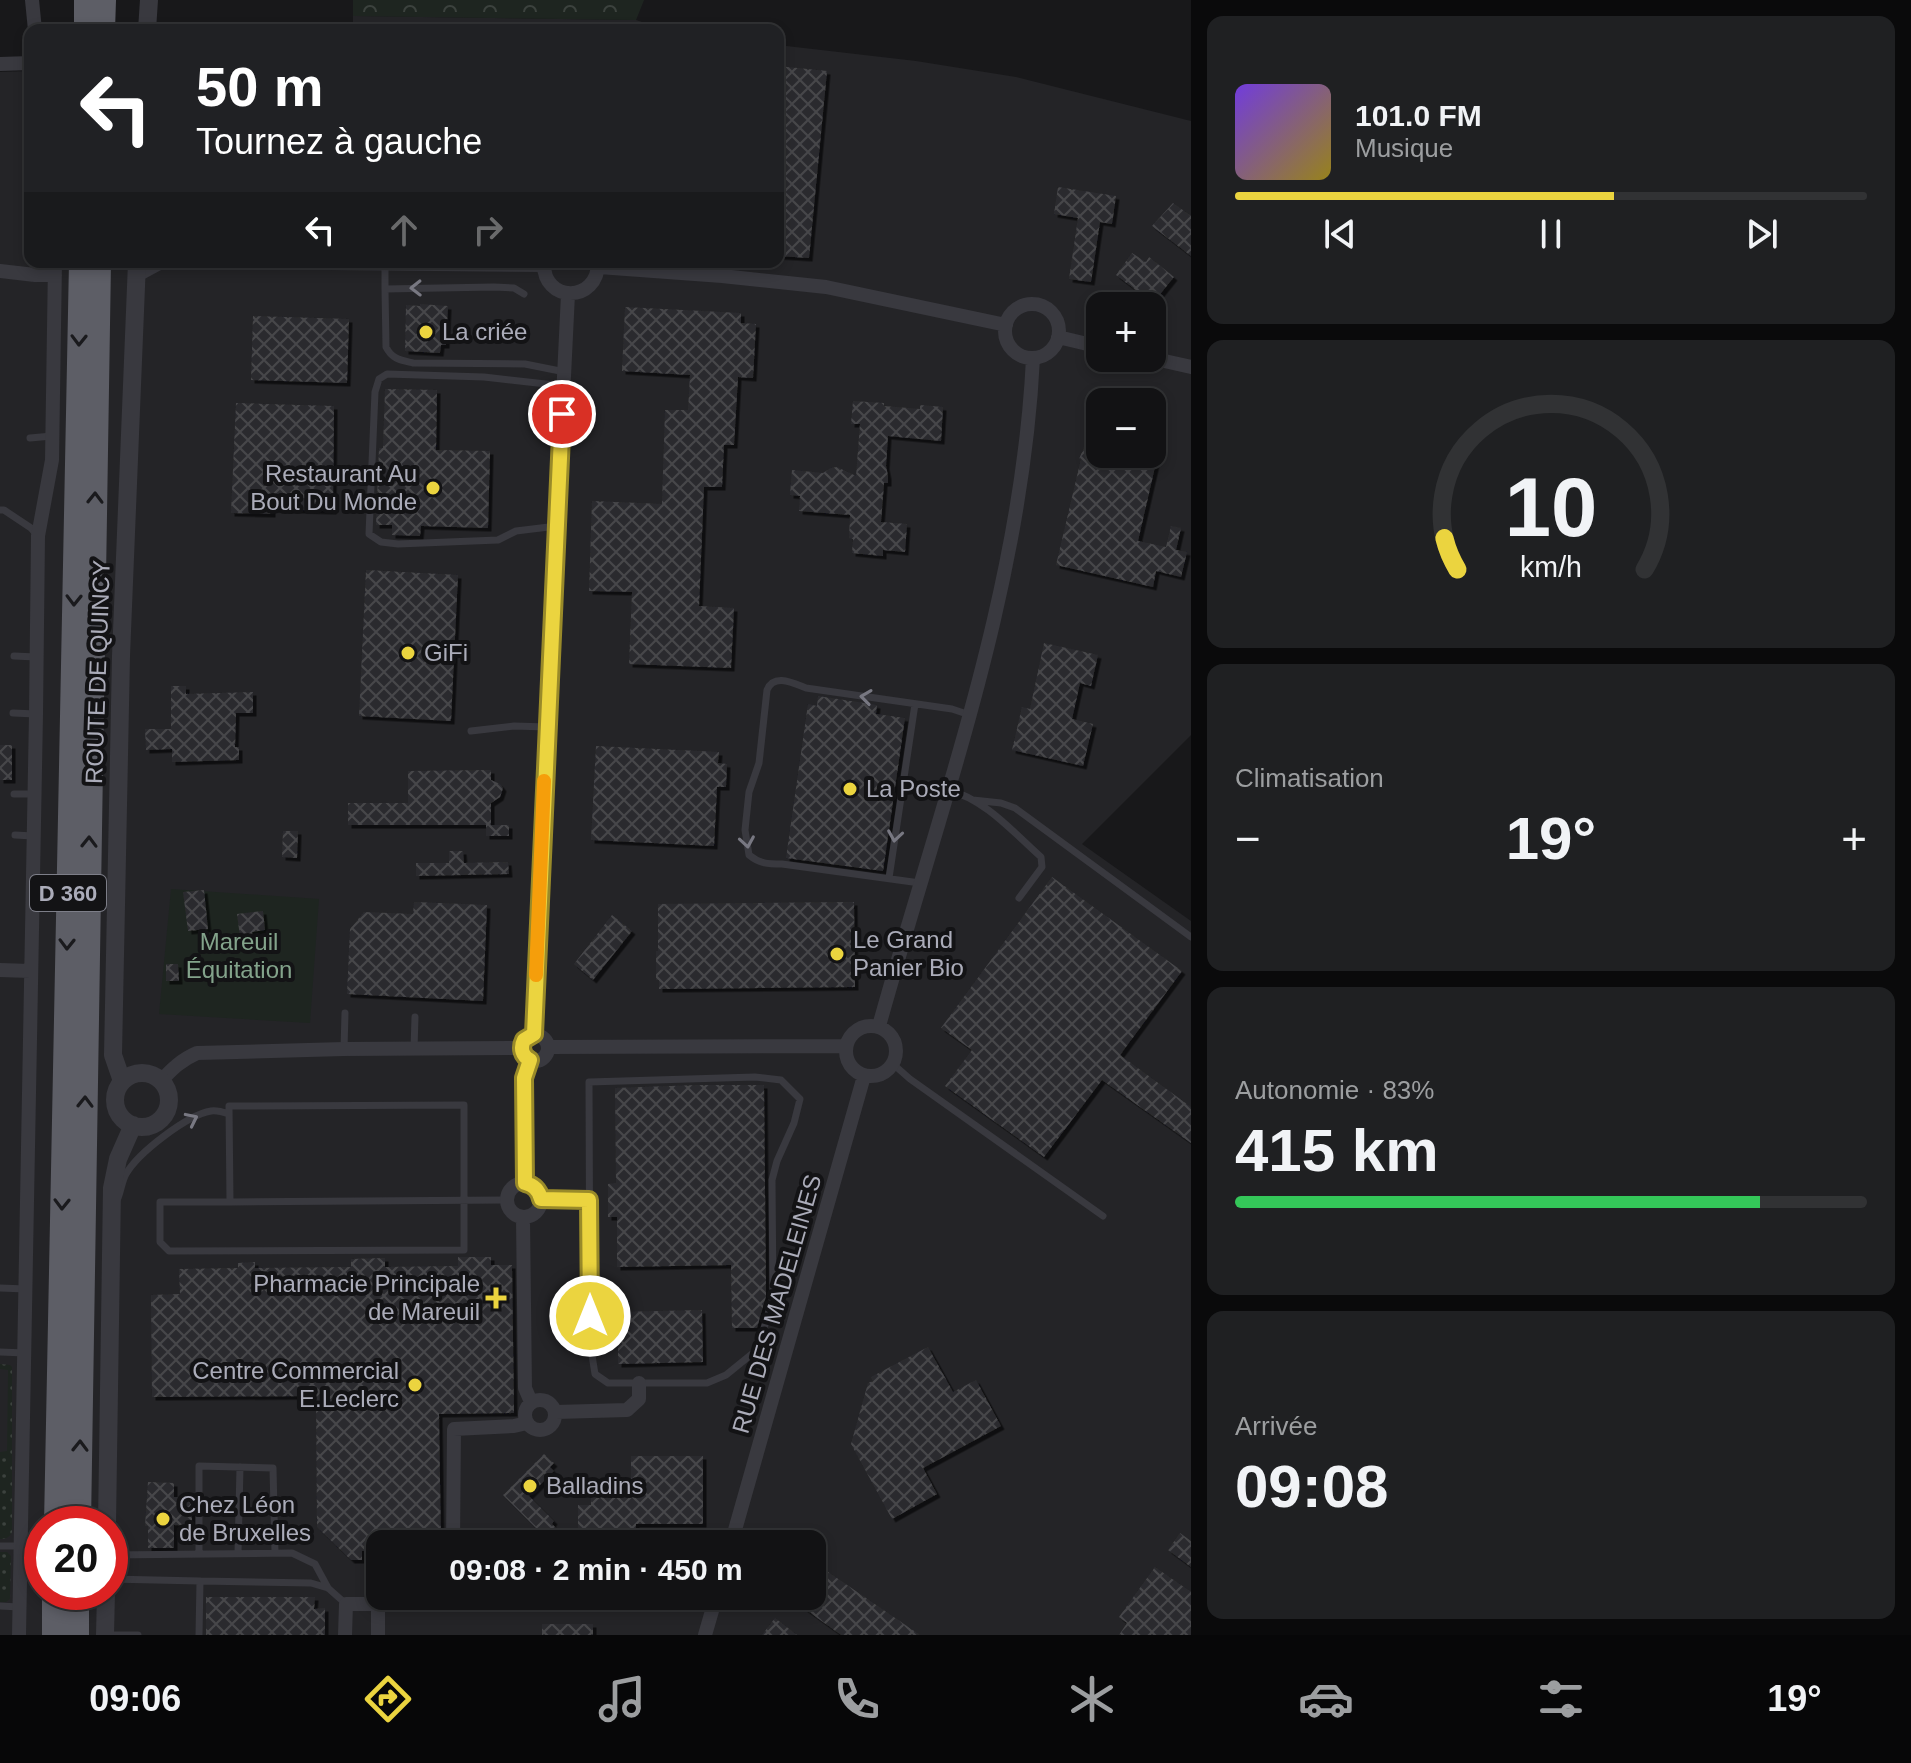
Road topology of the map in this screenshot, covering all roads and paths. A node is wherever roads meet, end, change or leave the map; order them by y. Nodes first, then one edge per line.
1 (32, 0) edge
2 (86, 0) edge
3 (104, 0) edge
4 (149, 0) edge
5 (34, 24) edge
6 (86, 24) edge
7 (103, 24) edge
8 (147, 24) edge
9 (24, 63) edge
10 (0, 64) edge
11 (81, 268) edge
12 (99, 268) edge
13 (137, 268) edge
14 (385, 268) edge
15 (544, 268) edge
16 (598, 268) edge
17 (698, 268) edge
18 (55, 269) edge
19 (723, 269) edge
20 (0, 271) edge
21 (385, 289) junction
22 (524, 294) dead end
23 (568, 294) junction
24 (1006, 325) junction
25 (1058, 337) junction
26 (1086, 344) edge
27 (1033, 358) junction
28 (1166, 361) edge
29 (1191, 367) edge
30 (564, 379) junction
31 (52, 436) junction
32 (30, 438) dead end
33 (0, 510) edge
34 (557, 526) junction
35 (38, 536) junction
36 (14, 656) dead end
37 (37, 657) junction
38 (915, 704) junction
39 (13, 713) dead end
40 (36, 714) junction
41 (970, 715) junction
42 (547, 727) junction
43 (471, 731) dead end
44 (948, 790) junction
45 (14, 794) dead end
46 (34, 794) junction
47 (973, 800) junction
48 (15, 835) dead end
49 (33, 836) junction
50 (889, 878) junction
51 (920, 883) junction
52 (1019, 898) dead end
53 (1191, 937) edge
54 (0, 970) edge
55 (30, 971) junction
56 (345, 1013) dead end
57 (415, 1017) dead end
58 (879, 1026) junction
59 (534, 1034) junction
60 (846, 1046) junction
61 (549, 1047) junction
62 (344, 1049) junction
63 (414, 1049) junction
64 (526, 1054) junction
65 (893, 1064) junction
66 (864, 1076) junction
67 (122, 1081) junction
68 (161, 1081) junction
69 (229, 1114) junction
70 (133, 1125) junction
71 (525, 1183) junction
72 (541, 1199) junction
73 (464, 1200) junction
74 (506, 1200) junction
75 (589, 1200) junction
76 (230, 1202) junction
77 (1103, 1216) dead end
78 (523, 1218) junction
79 (112, 1219) junction
80 (0, 1288) edge
81 (26, 1289) junction
82 (0, 1352) edge
83 (25, 1353) junction
84 (639, 1383) junction
85 (531, 1402) junction
86 (556, 1412) junction
87 (527, 1423) junction
88 (240, 1467) junction
89 (56, 1506) edge
90 (79, 1506) edge
91 (107, 1506) edge
92 (453, 1530) edge
93 (735, 1530) edge
94 (0, 1546) edge
95 (20, 1546) junction
96 (238, 1553) junction
97 (275, 1553) junction
98 (199, 1554) junction
99 (128, 1555) edge
100 (128, 1579) edge
101 (200, 1581) junction
102 (328, 1588) junction
103 (346, 1604) junction
104 (366, 1604) edge
105 (0, 1606) edge
106 (19, 1607) junction
107 (54, 1610) edge
108 (77, 1610) edge
109 (106, 1610) edge
110 (378, 1610) edge
111 (713, 1610) edge
112 (19, 1635) edge
113 (54, 1635) edge
114 (77, 1635) edge
115 (105, 1635) edge
116 (138, 1635) edge
117 (199, 1635) edge
118 (345, 1635) edge
119 (378, 1635) edge
120 (705, 1635) edge

1 - 5 street
2 - 6 highway
3 - 7 highway
4 - 8 street
9 - 10 street
11 -> 89 highway, D 360
90 -> 12 highway, D 360
13 - 67 street, ROUTE DE QUINCY
14 - 21 lane
15 - 23 street
16 - 23 street
17 - 19 street
18 - 20 street
18 - 31 street
19 - 24 street
22 -> 21 lane
21 - 30 lane
23 - 30 street
24 - 25 street
24 - 27 street
25 - 26 street
25 - 27 street
27 - 41 street
28 - 29 street
30 - 34 street
30 - 34 lane
31 - 32 lane
31 - 35 street
33 - 35 lane
34 - 42 street
35 - 37 street
36 - 37 lane
37 - 40 street
38 - 41 lane
38 -> 50 lane
38 -> 50 lane
39 - 40 lane
40 - 46 street
41 - 44 street
42 - 43 lane
42 - 59 street
44 - 47 lane
44 - 51 street
45 - 46 lane
46 - 49 street
47 - 52 lane
47 - 53 lane
48 - 49 lane
49 - 55 street
50 - 51 lane
51 - 58 street
54 - 55 street
55 - 81 street
56 - 62 lane
57 - 63 lane
58 - 60 street
58 - 65 street
59 - 61 street
59 - 64 street
60 - 61 street
60 - 66 street
61 - 64 street
62 - 63 street
62 - 68 street
63 - 64 street
64 - 71 street
65 - 66 street
65 - 77 lane
66 - 93 street, RUE DES MADELEINES
67 - 68 street
67 - 70 street
68 - 70 street
69 - 73 lane
69 - 76 lane
79 -> 69 lane
70 - 79 street
71 - 72 street
71 - 74 street
72 - 75 lane
72 - 78 street
73 - 74 lane
73 - 76 lane
73 - 76 lane
74 - 78 street
75 - 84 lane
75 - 84 lane
78 - 85 street
79 - 91 street
80 - 81 lane
81 - 83 street
82 - 83 lane
83 - 95 street
84 - 86 street
85 - 86 street
85 - 87 street
86 - 87 street
87 - 92 street
88 - 96 lane
88 - 97 lane
88 - 98 lane
94 - 95 lane
95 - 106 street
96 - 97 lane
96 - 98 lane
97 - 102 lane
98 - 99 lane
100 - 101 lane
101 - 102 lane
101 - 117 lane
102 - 103 lane
103 - 104 street
103 - 118 street
105 - 106 lane
106 - 112 street
107 - 113 highway
108 - 114 highway
109 - 115 street
110 - 119 street
111 - 120 street
115 - 116 lane

